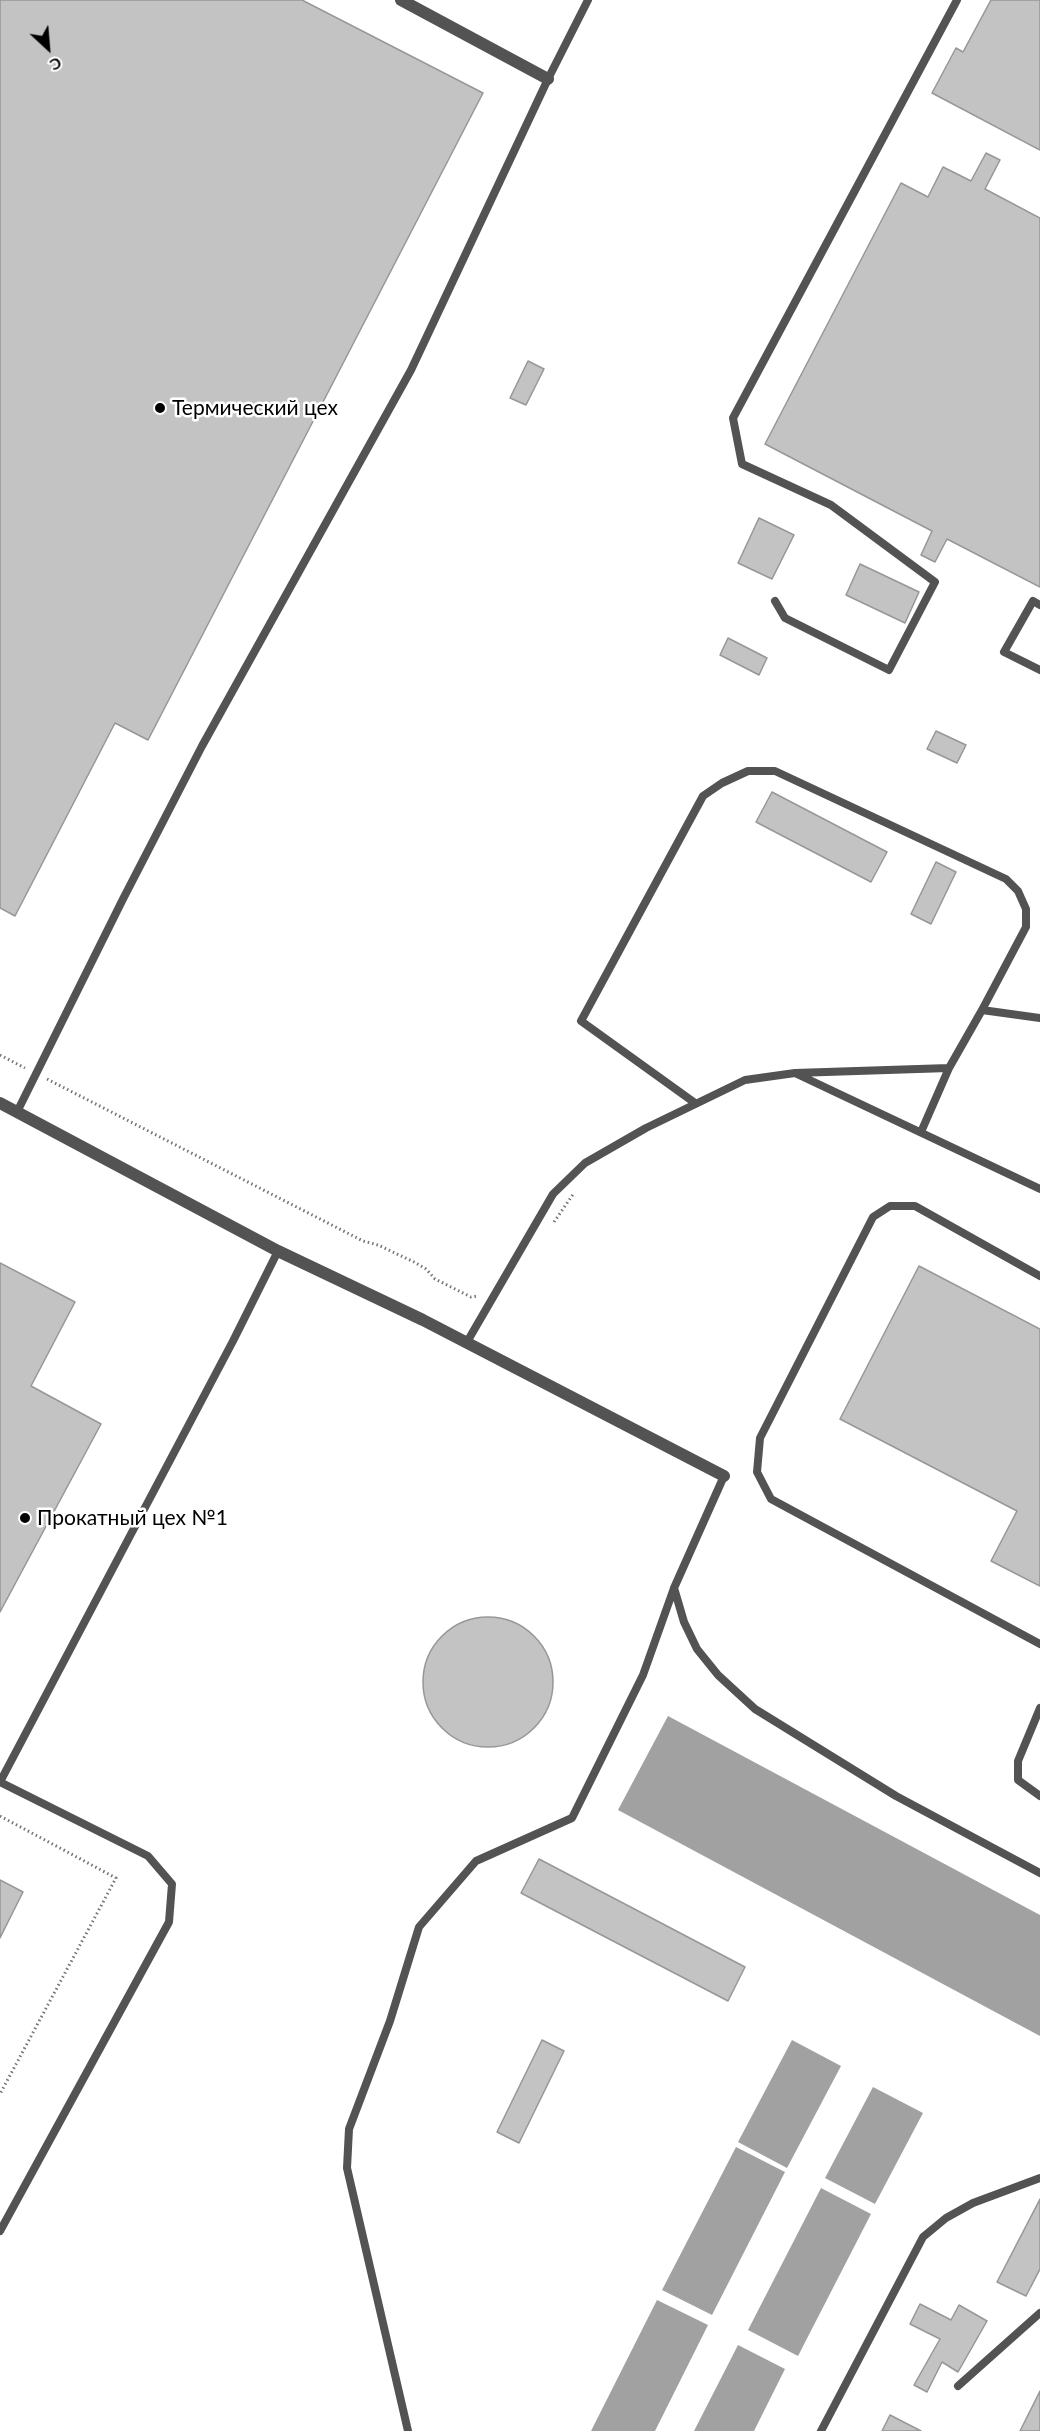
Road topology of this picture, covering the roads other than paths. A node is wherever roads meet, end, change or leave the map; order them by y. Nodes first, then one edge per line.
1 (401, 0) edge
2 (588, 0) edge
3 (957, 0) edge
4 (548, 79) junction
5 (775, 601) dead end
6 (1040, 605) edge
7 (1040, 670) edge
8 (981, 1010) junction
9 (1040, 1018) edge
10 (949, 1068) junction
11 (795, 1073) junction
12 (0, 1103) edge
13 (695, 1103) junction
14 (17, 1112) junction
15 (921, 1132) junction
16 (1040, 1189) edge
17 (278, 1251) junction
18 (1040, 1276) edge
19 (467, 1342) junction
20 (724, 1476) joint
21 (674, 1588) junction
22 (1040, 1644) edge
23 (1040, 1708) edge
24 (0, 1782) edge
25 (1040, 1796) edge
26 (1040, 1873) edge
27 (1040, 2178) edge
28 (0, 2231) edge
29 (1040, 2313) edge
30 (958, 2386) dead end
31 (408, 2431) edge
32 (821, 2431) edge

1 - 4 street
2 - 4 lane
3 - 5 lane
4 - 14 lane
6 - 7 lane
8 - 9 lane
8 - 10 lane
8 - 13 lane
10 - 11 lane
10 - 15 lane
11 - 13 lane
11 - 15 lane
12 - 14 street
13 - 19 lane
14 - 17 street
15 - 16 lane
17 - 19 street
17 - 24 lane
18 - 22 lane
19 - 20 street
20 - 21 lane
21 - 26 lane
21 - 31 lane
23 - 25 lane
24 - 28 lane
27 - 32 lane
29 - 30 lane

